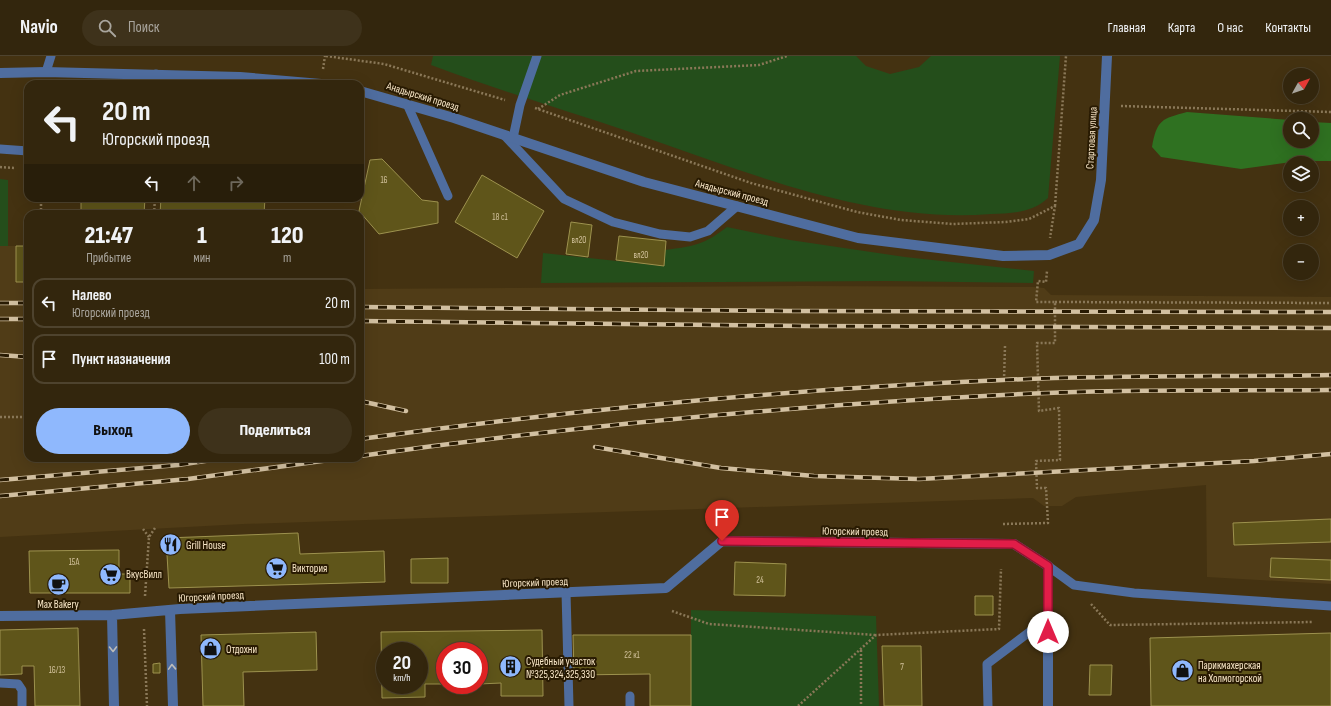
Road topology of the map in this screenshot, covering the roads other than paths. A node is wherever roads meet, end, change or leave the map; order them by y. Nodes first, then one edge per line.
1 (51, 56) edge
2 (537, 56) edge
3 (1107, 56) edge
4 (46, 72) junction
5 (0, 73) edge
6 (156, 79) edge
7 (272, 80) edge
8 (364, 92) edge
9 (407, 104) junction
10 (508, 136) junction
11 (0, 149) edge
12 (24, 151) edge
13 (448, 196) dead end
14 (737, 206) junction
15 (1094, 220) joint
16 (1048, 566) junction
17 (566, 592) junction
18 (1331, 606) edge
19 (170, 610) junction
20 (112, 615) junction
21 (0, 616) edge
22 (1048, 618) junction
23 (0, 683) edge
24 (630, 696) dead end
25 (22, 706) edge
26 (114, 706) edge
27 (173, 706) edge
28 (569, 706) edge
29 (630, 706) edge
30 (988, 706) edge
31 (1048, 706) edge

1 - 4 lane
2 - 10 lane
3 - 15 street, Стартовая улица
4 - 5 street
4 - 6 street
6 - 7 street
8 - 9 street, Анадырский проезд
9 - 10 street, Анадырский проезд
9 - 13 lane
10 - 14 street, Анадырский проезд
10 - 14 lane
11 - 12 lane
14 - 15 street, Анадырский проезд
16 - 17 street, Югорский проезд
16 - 18 lane
16 - 22 street
17 - 19 street, Югорский проезд
17 - 28 lane
19 - 20 street, Югорский проезд
27 -> 19 street
20 - 21 street, Югорский проезд
20 -> 26 street
22 - 30 lane
22 - 31 street
23 - 25 lane
24 - 29 lane

